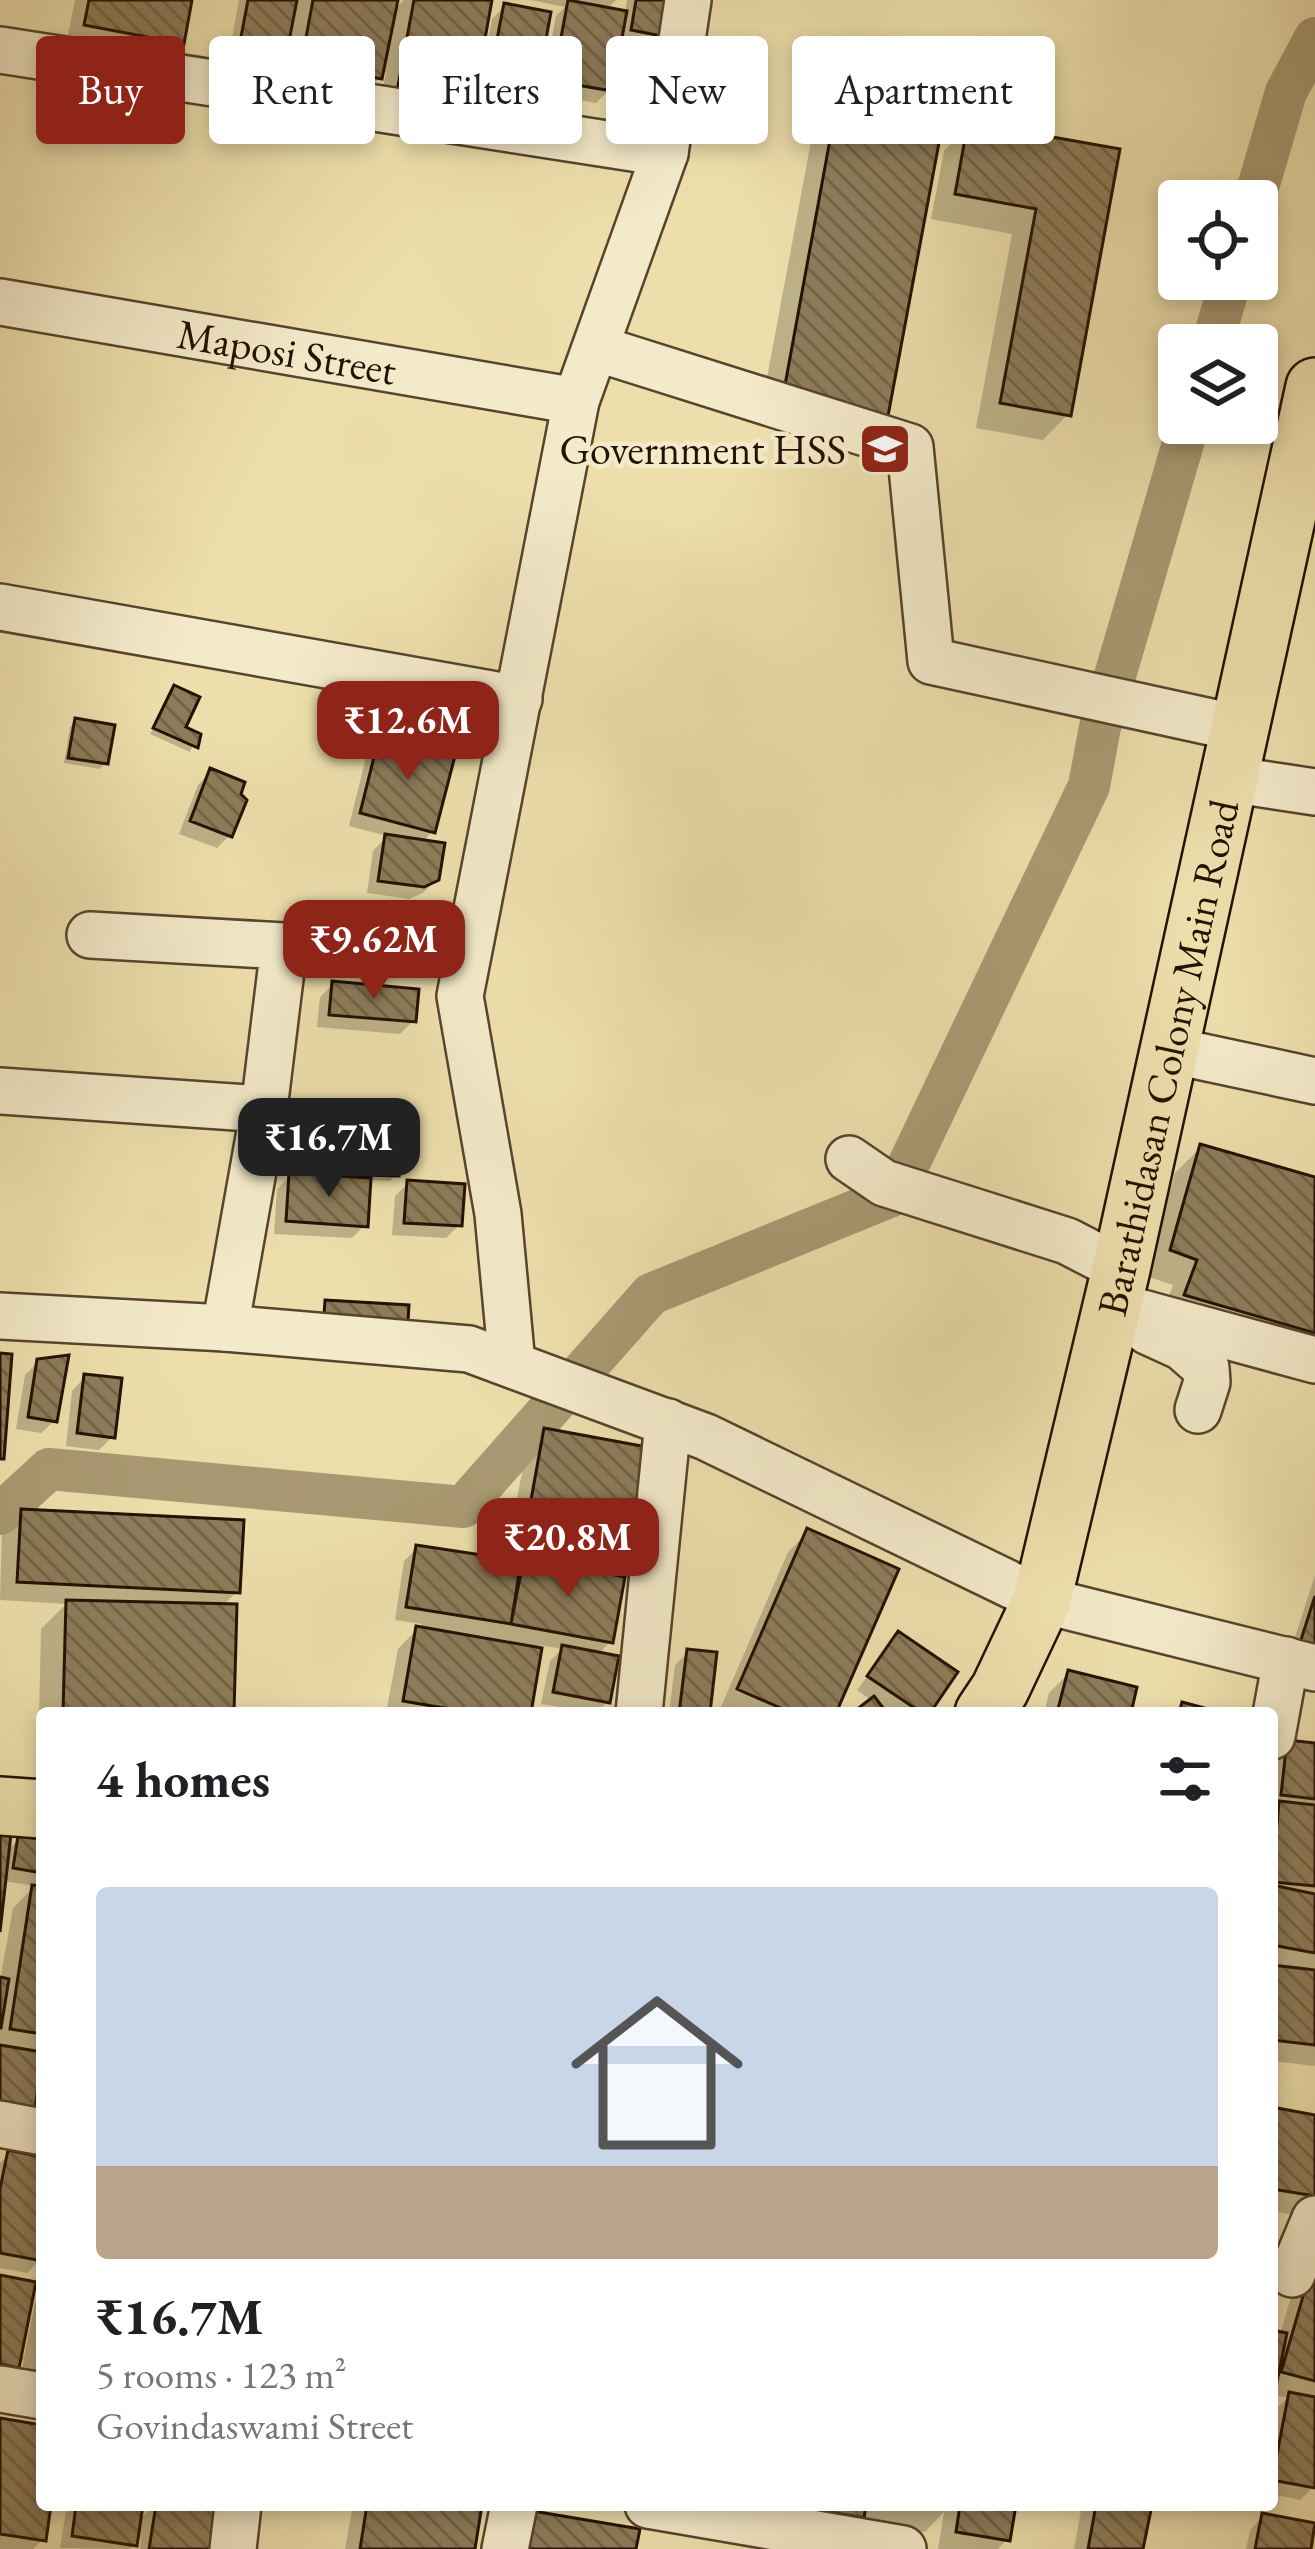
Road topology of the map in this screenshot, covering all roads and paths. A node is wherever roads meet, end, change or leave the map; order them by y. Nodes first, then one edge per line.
1 (688, 0) edge
2 (0, 50) edge
3 (665, 153) junction
4 (0, 302) edge
5 (596, 348) junction
6 (577, 401) junction
7 (1312, 411) edge
8 (0, 607) edge
9 (519, 699) junction
10 (1222, 743) junction
11 (1315, 792) edge
12 (90, 935) dead end
13 (1170, 1050) junction
14 (1315, 1081) edge
15 (0, 1091) edge
16 (264, 1108) junction
17 (849, 1159) dead end
18 (1114, 1298) junction
19 (0, 1316) edge
20 (225, 1328) junction
21 (1315, 1360) edge
22 (512, 1364) junction
23 (1198, 1410) dead end
24 (668, 1422) junction
25 (1042, 1600) junction
26 (1300, 1664) edge
27 (640, 1707) edge
28 (988, 1707) edge
29 (1278, 1721) edge
30 (0, 1806) edge
31 (36, 1809) edge
32 (0, 2124) edge
33 (36, 2131) edge
34 (1315, 2219) edge
35 (1292, 2274) dead end
36 (0, 2390) edge
37 (36, 2395) edge
38 (237, 2511) edge
39 (513, 2511) edge
40 (673, 2511) edge
41 (787, 2539) edge
42 (233, 2549) edge
43 (506, 2549) edge
44 (904, 2549) edge

1 - 3 street
2 - 3 street
3 - 5 street
4 - 6 street, Maposi Street
5 - 6 street
5 - 10 street
6 - 9 street
7 - 10 main road, Barathidasan Colony Main Road
8 - 9 street
9 - 22 street
10 - 11 street
10 - 13 main road, Barathidasan Colony Main Road
12 - 16 street
13 - 14 street
13 - 18 main road, Barathidasan Colony Main Road
15 - 16 street
16 - 20 street
17 - 18 street
18 - 21 street
18 - 23 street
18 - 25 main road, Barathidasan Colony Main Road
19 - 20 street
20 - 22 street
22 - 24 street
24 - 25 street
24 - 27 street
25 - 26 street
25 - 28 main road, Barathidasan Colony Main Road
26 - 29 street
30 - 31 main road
32 - 33 street
34 - 35 street
36 - 37 street
38 - 42 street
39 - 43 street
40 - 41 street
41 - 44 street

